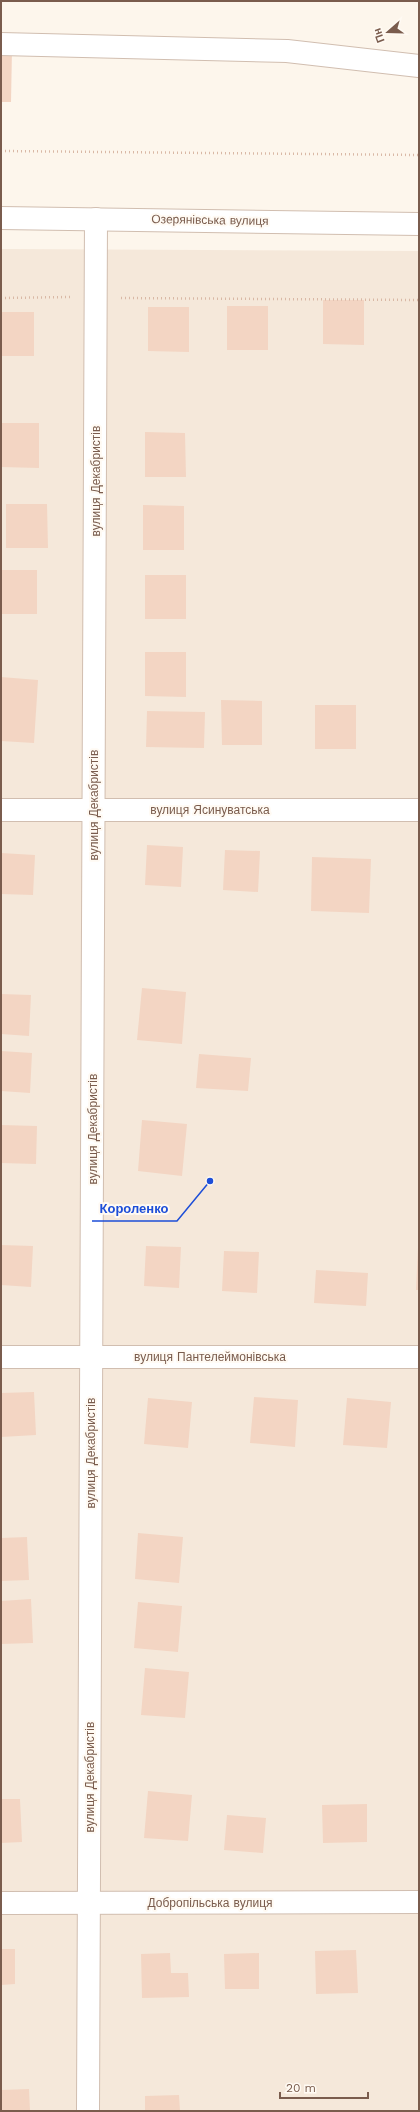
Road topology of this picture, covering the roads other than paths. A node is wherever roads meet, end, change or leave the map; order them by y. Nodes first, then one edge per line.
1 (1, 44) edge
2 (419, 66) edge
3 (1, 218) edge
4 (96, 219) junction
5 (419, 224) edge
6 (1, 810) edge
7 (94, 810) junction
8 (419, 810) edge
9 (1, 1357) edge
10 (92, 1357) junction
11 (419, 1357) edge
12 (419, 1902) edge
13 (1, 1903) edge
14 (89, 1904) junction
15 (88, 2111) edge

1 - 2 street
3 - 4 street, Озерянівська вулиця
4 - 5 street, Озерянівська вулиця
4 - 7 street, вулиця Декабристів
6 - 7 street, вулиця Ясинуватська
7 - 8 street, вулиця Ясинуватська
7 - 10 street, вулиця Декабристів
9 - 10 street, вулиця Пантелеймонівська
10 - 11 street, вулиця Пантелеймонівська
10 - 14 street, вулиця Декабристів
12 - 14 street, Добропільська вулиця
13 - 14 street, Добропільська вулиця
14 - 15 street, вулиця Декабристів

